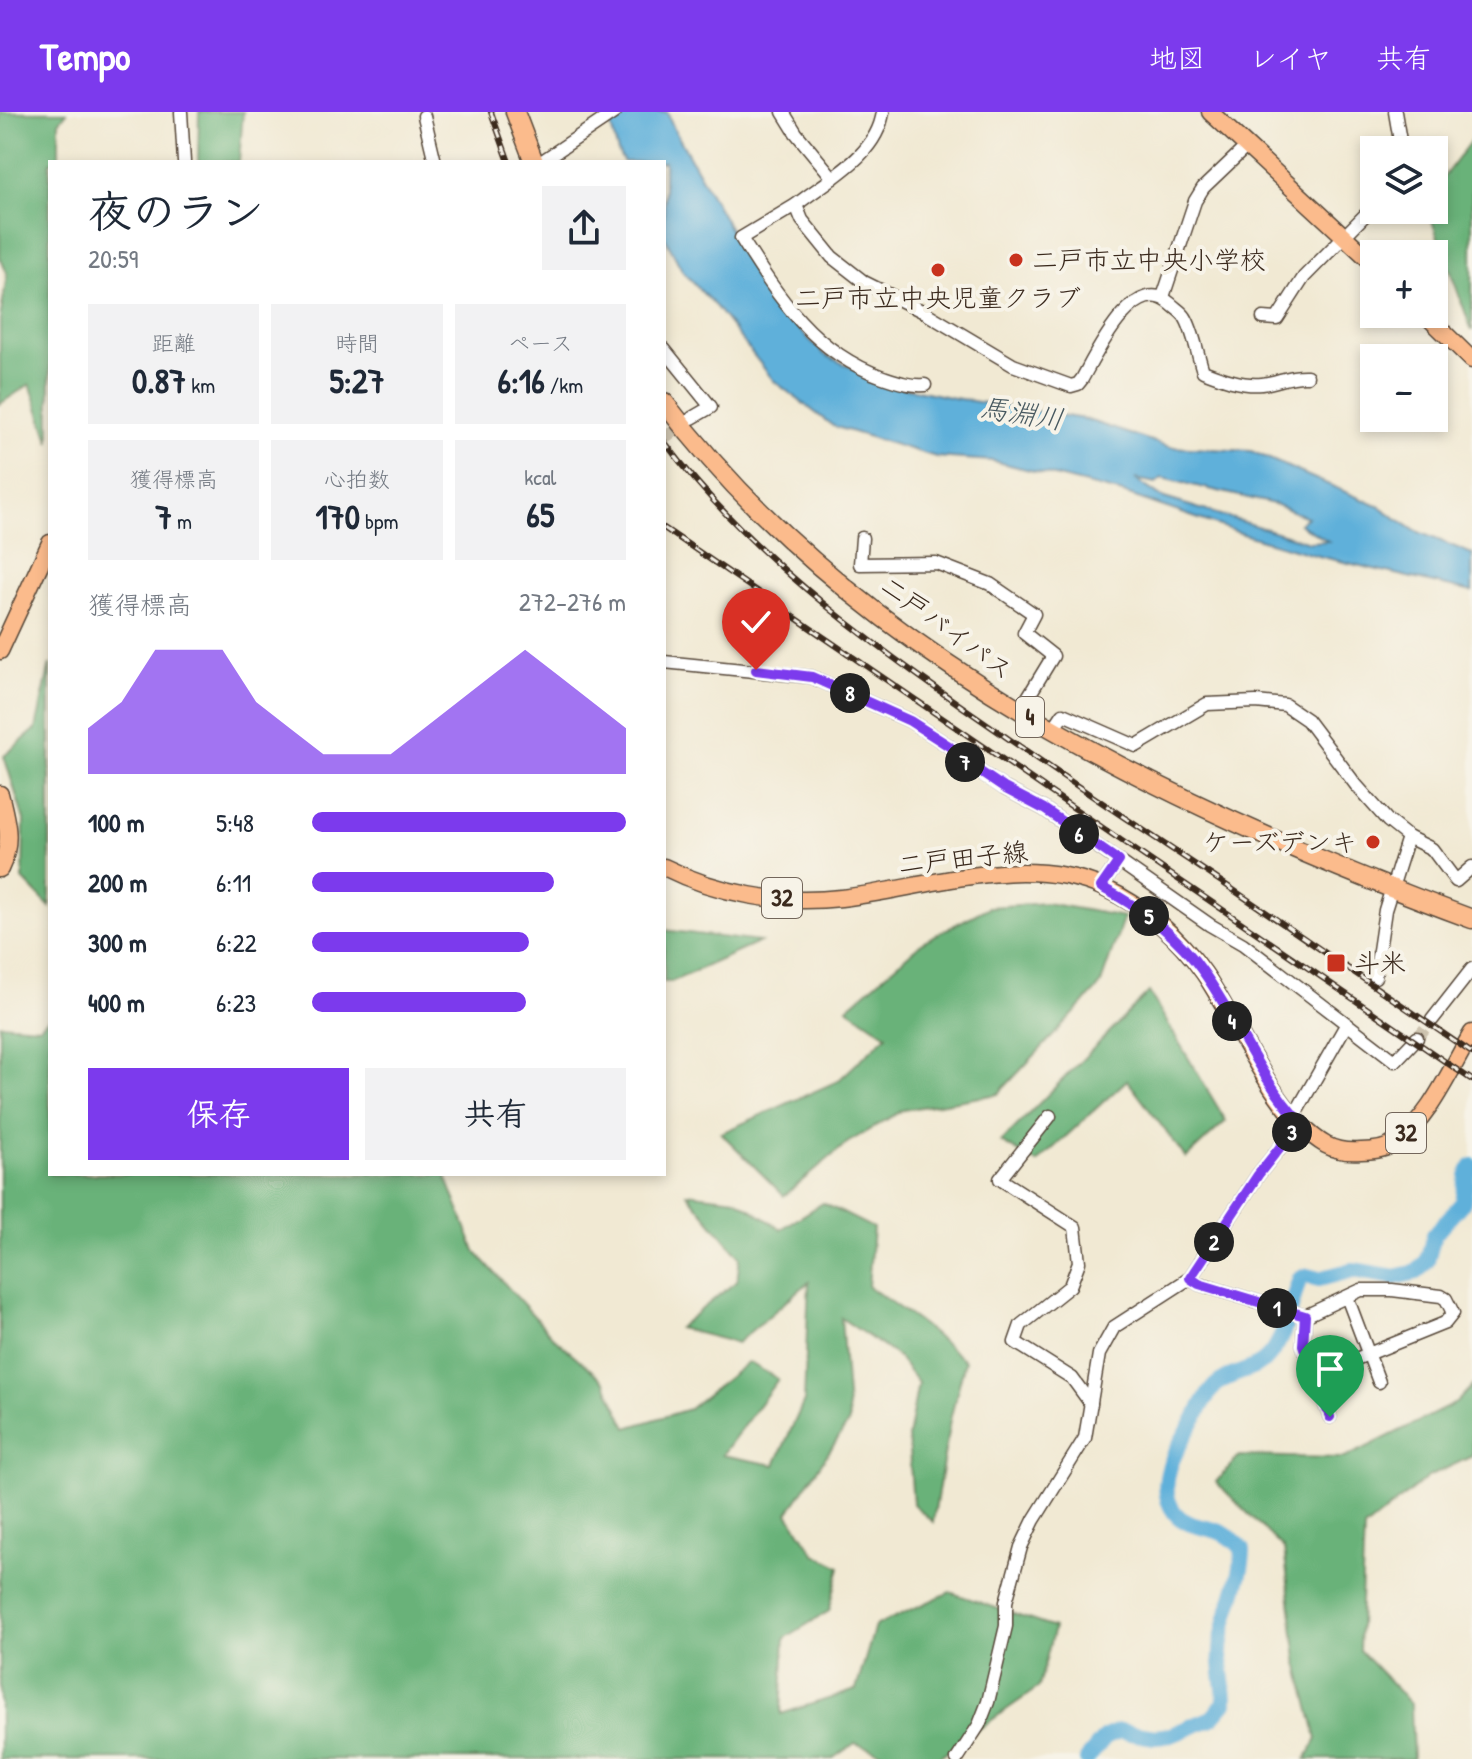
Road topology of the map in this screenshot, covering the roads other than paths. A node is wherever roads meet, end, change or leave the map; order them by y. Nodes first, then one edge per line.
1 (181, 112) edge
2 (515, 112) edge
3 (615, 112) edge
4 (783, 112) edge
5 (883, 112) edge
6 (1210, 112) edge
7 (1395, 112) edge
8 (424, 116) dead end
9 (1399, 136) edge
10 (1246, 147) junction
11 (184, 160) edge
12 (435, 160) edge
13 (533, 160) edge
14 (544, 160) edge
15 (833, 178) junction
16 (796, 205) junction
17 (1360, 222) edge
18 (1346, 237) junction
19 (1360, 250) edge
20 (1163, 297) junction
21 (1263, 318) dead end
22 (1439, 328) edge
23 (666, 351) edge
24 (1472, 360) edge
25 (1307, 376) dead end
26 (925, 385) dead end
27 (666, 404) edge
28 (692, 418) tunnel mouth
29 (862, 538) dead end
30 (48, 547) edge
31 (0, 651) edge
32 (666, 662) edge
33 (1019, 712) junction
34 (1053, 729) junction
35 (0, 794) edge
36 (1408, 837) junction
37 (1119, 861) junction
38 (1472, 867) edge
39 (666, 868) edge
40 (0, 869) edge
41 (1101, 887) junction
42 (1392, 890) junction
43 (1472, 919) edge
44 (1472, 969) edge
45 (1375, 977) dead end
46 (1432, 1020) tunnel mouth
47 (1346, 1025) junction
48 (1472, 1033) edge
49 (1417, 1038) tunnel mouth
50 (1050, 1116) dead end
51 (1297, 1119) junction
52 (1190, 1278) junction
53 (1347, 1297) junction
54 (1305, 1316) junction
55 (1367, 1354) junction
56 (1314, 1376) junction
57 (1379, 1382) dead end
58 (1091, 1404) junction
59 (1330, 1417) dead end
60 (957, 1759) edge

1 - 11 street
2 - 13 highway
3 - 14 street
4 - 15 street
5 - 15 street
6 - 10 main road
7 - 9 street
8 - 12 street
10 - 18 main road
10 - 20 street
15 - 16 street
16 - 20 street
16 - 26 street
17 - 18 street
18 - 19 main road
18 - 21 street
20 - 25 street
22 - 24 main road
23 - 28 street
27 - 33 highway, 二戸バイパス / 4
29 - 33 street
30 - 31 main road
32 - 37 street
33 - 34 highway, 二戸バイパス / 4
34 - 36 street
34 - 42 highway, 二戸バイパス / 4
35 - 40 main road
36 - 38 street
36 - 42 street
37 - 41 street
37 - 47 street
39 - 41 main road, 二戸田子線 / 32
41 - 51 main road, 二戸田子線 / 32
42 - 43 highway, 二戸バイパス / 4
42 - 45 street
44 - 46 street
47 - 49 street
47 - 51 street
48 - 51 main road, 二戸田子線 / 32
50 - 58 street
51 - 52 street
52 - 54 street
52 - 58 street
53 - 54 street
53 - 55 street
53 - 55 street
54 - 56 street
55 - 56 street
55 - 57 street
56 - 59 street
58 - 60 street

